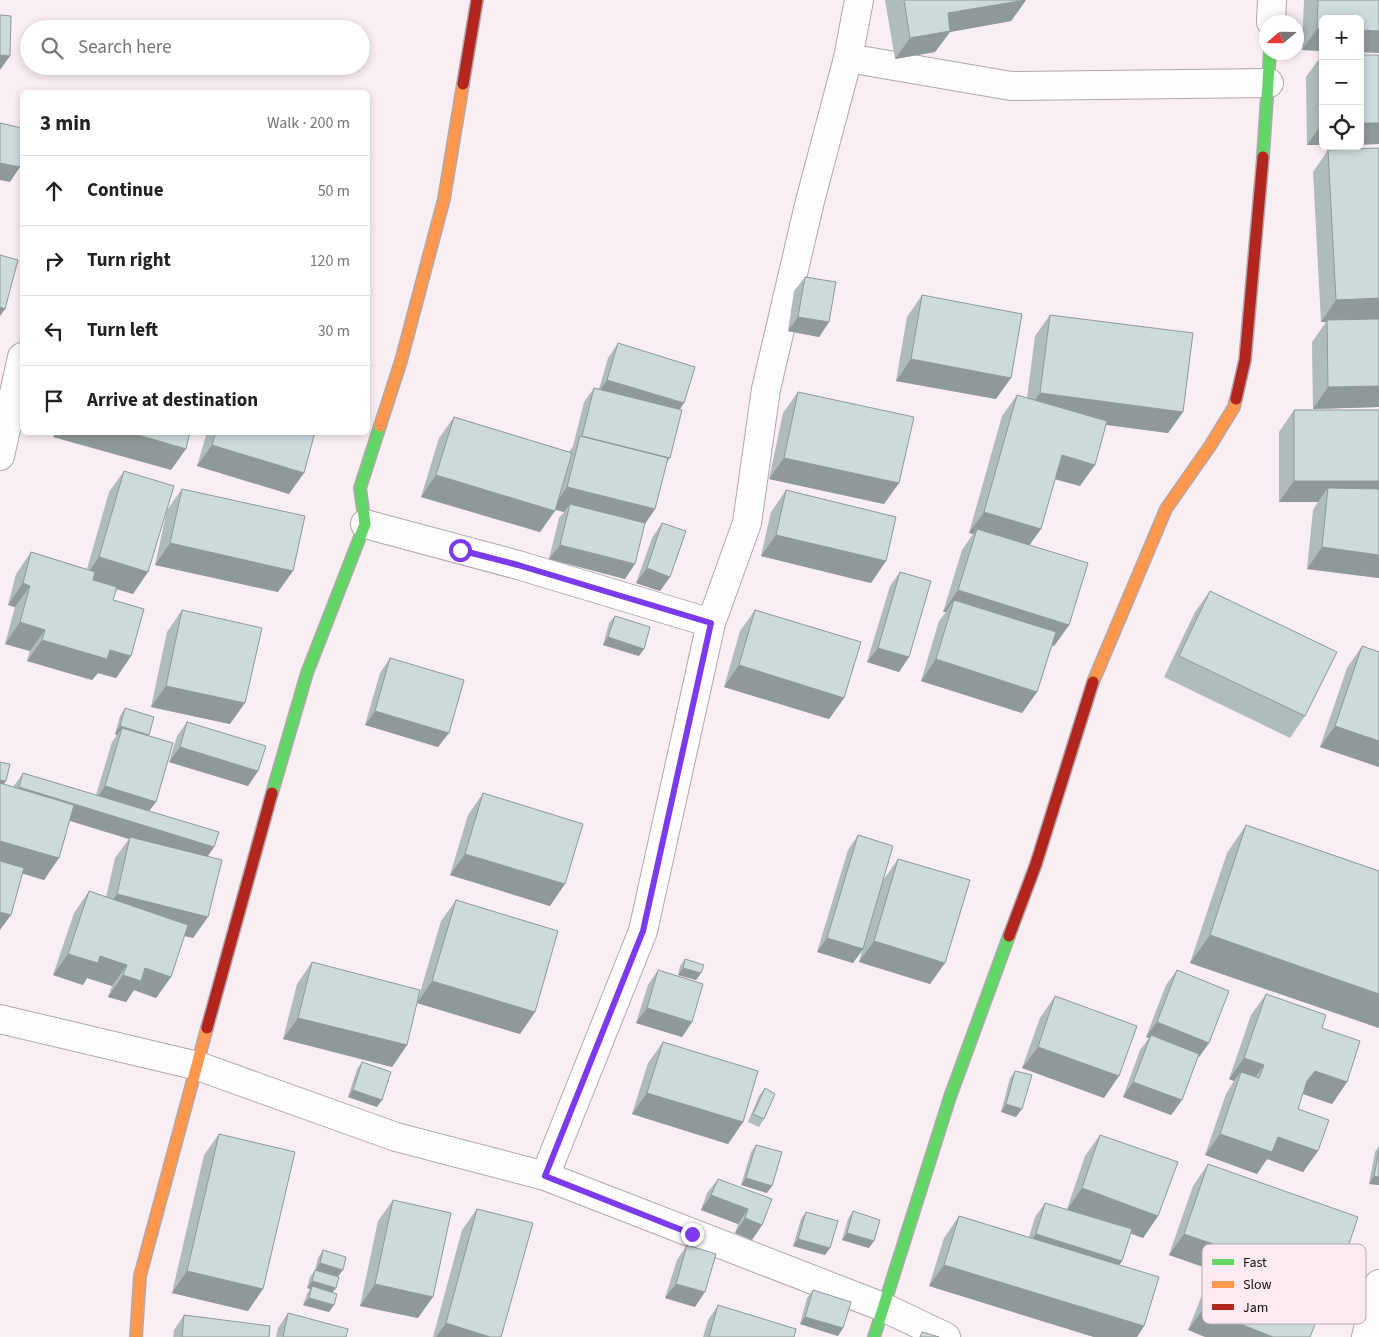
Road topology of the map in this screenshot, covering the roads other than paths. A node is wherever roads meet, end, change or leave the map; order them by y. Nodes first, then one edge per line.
1 (477, 0) edge
2 (859, 0) edge
3 (1272, 0) edge
4 (1271, 15) edge
5 (848, 58) junction
6 (1270, 60) edge
7 (1269, 83) junction
8 (20, 366) edge
9 (0, 456) edge
10 (365, 524) junction
11 (711, 623) junction
12 (0, 1019) edge
13 (198, 1066) junction
14 (545, 1176) junction
15 (1379, 1284) edge
16 (883, 1307) junction
17 (136, 1337) edge
18 (874, 1337) edge
19 (946, 1337) edge
20 (1366, 1337) edge

1 - 10 street
2 - 5 street
3 - 4 street
5 - 7 street
5 - 11 street
6 - 7 street
7 - 16 street
8 - 9 street
10 - 11 street
10 - 13 street
11 - 14 street
12 - 13 street
13 - 14 street
13 - 17 street
14 - 16 street
15 - 20 street
16 - 18 street
16 - 19 street

